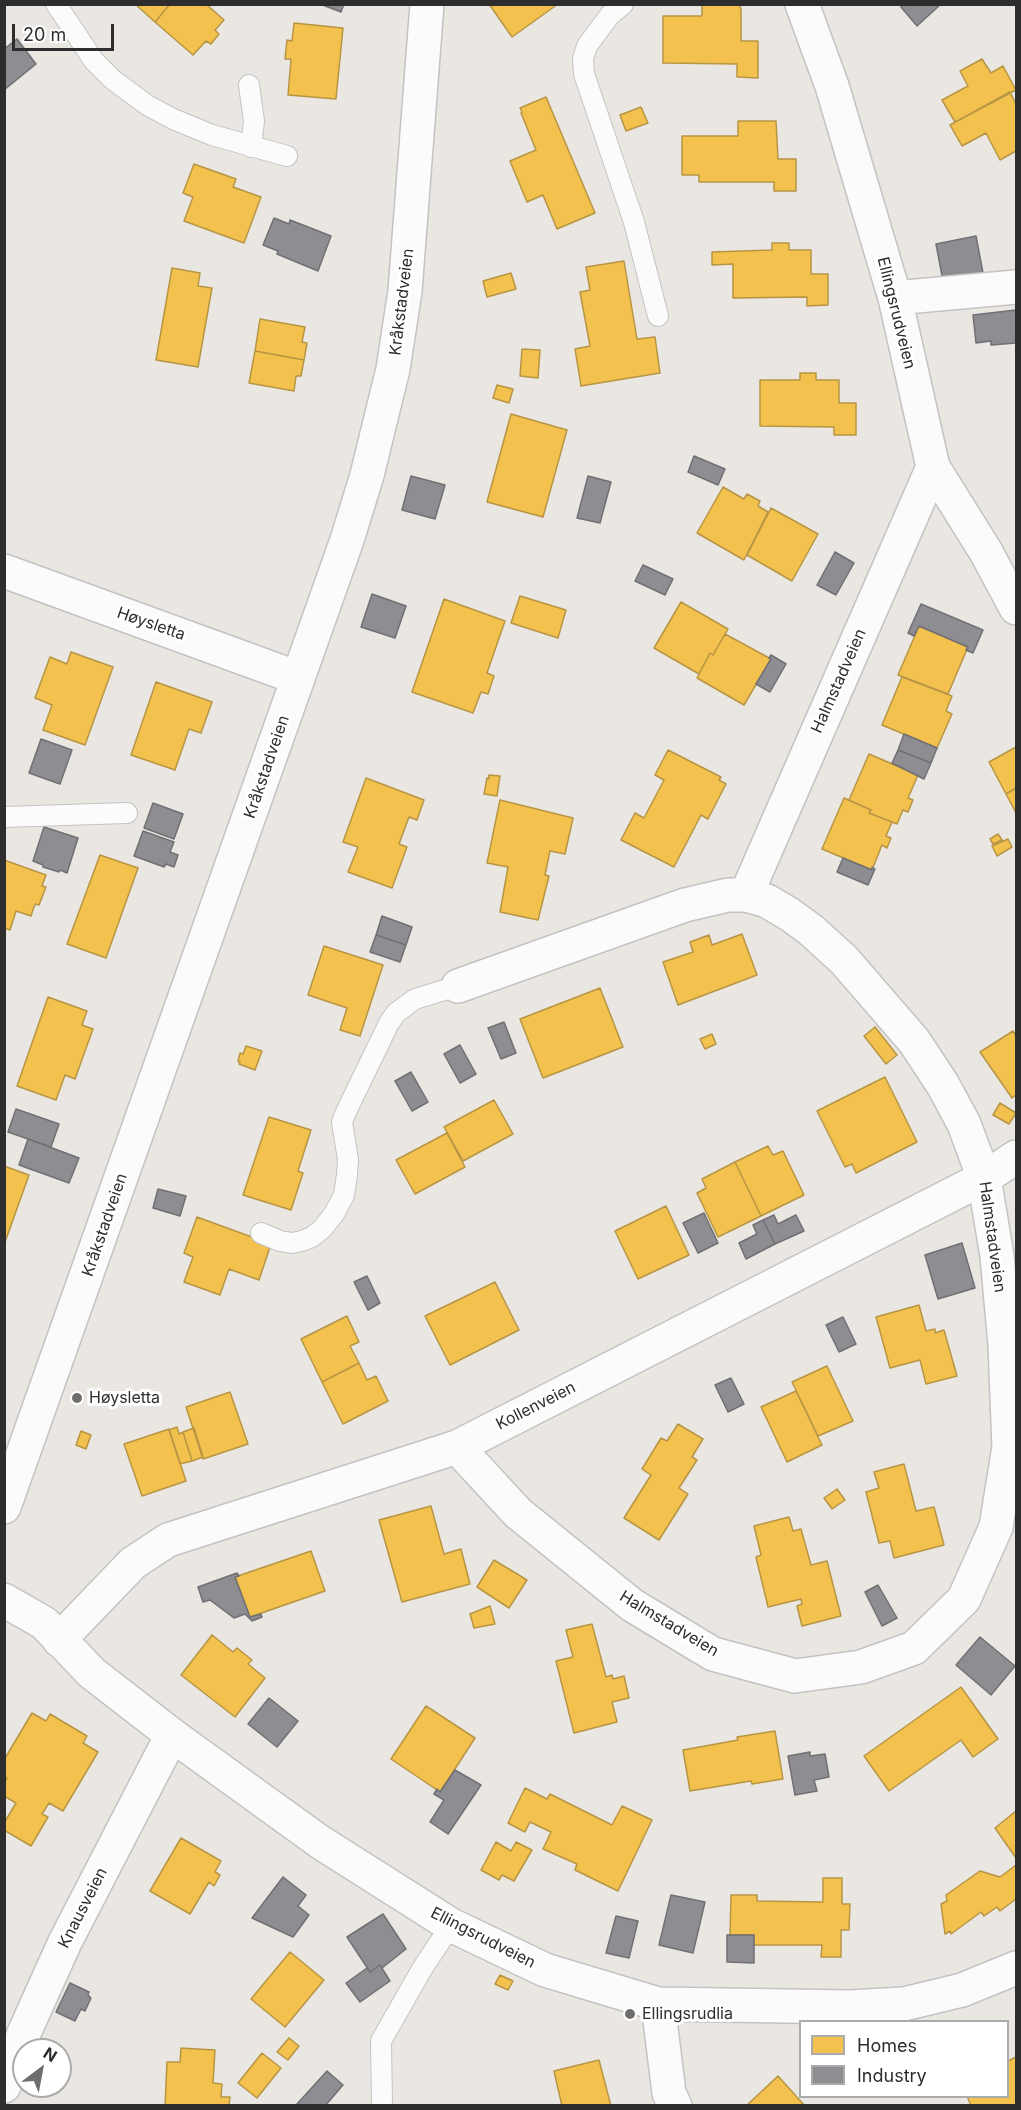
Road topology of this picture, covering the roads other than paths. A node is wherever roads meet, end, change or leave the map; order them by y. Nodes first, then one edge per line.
1 (56, 4) edge
2 (427, 4) edge
3 (623, 4) edge
4 (802, 4) edge
5 (249, 86) dead end
6 (251, 147) junction
7 (287, 156) dead end
8 (1017, 287) edge
9 (895, 298) junction
10 (658, 316) dead end
11 (933, 467) junction
12 (4, 571) edge
13 (1017, 608) edge
14 (298, 678) junction
15 (127, 813) dead end
16 (4, 817) edge
17 (746, 895) junction
18 (458, 986) joint
19 (1017, 1157) edge
20 (984, 1178) junction
21 (261, 1233) dead end
22 (457, 1446) junction
23 (4, 1507) edge
24 (4, 1599) edge
25 (59, 1640) junction
26 (172, 1735) junction
27 (451, 1925) junction
28 (1017, 1968) edge
29 (658, 2004) junction
30 (4, 2085) edge
31 (382, 2106) edge
32 (675, 2106) edge

1 - 6 lane
2 - 14 street, Kråkstadveien
3 - 10 lane
4 - 9 street, Ellingsrudveien
5 - 6 lane
6 - 7 lane
8 - 9 street
9 - 11 street, Ellingsrudveien
11 - 13 street, Ellingsrudveien
11 - 17 street, Halmstadveien
12 - 14 street, Høysletta
14 - 23 street, Kråkstadveien
15 - 16 lane
17 - 18 street, Halmstadveien
17 - 20 street, Halmstadveien
18 - 21 lane
19 - 20 street, Kollenveien
20 - 22 street, Kollenveien
20 - 22 street, Halmstadveien
22 - 25 street, Kollenveien
24 - 25 street, Ellingsrudveien
25 - 26 street, Ellingsrudveien
26 - 27 street, Ellingsrudveien
26 - 30 street, Knausveien
27 - 29 street, Ellingsrudveien
27 - 31 lane
28 - 29 street, Ellingsrudveien
29 - 32 street

